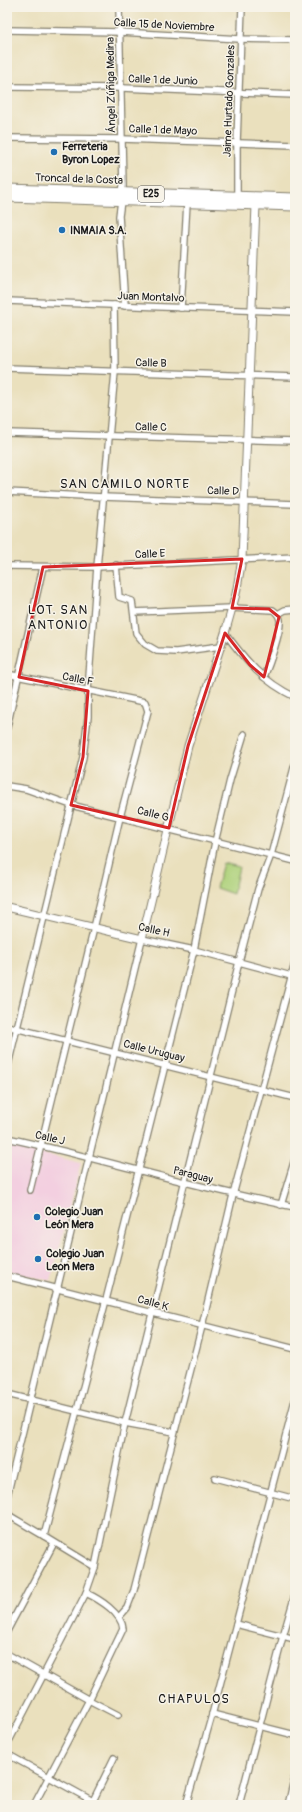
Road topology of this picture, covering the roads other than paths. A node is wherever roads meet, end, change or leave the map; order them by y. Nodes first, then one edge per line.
1 (119, 7) edge
2 (242, 7) edge
3 (7, 30) edge
4 (120, 32) junction
5 (240, 39) junction
6 (295, 40) edge
7 (7, 86) edge
8 (122, 88) junction
9 (238, 93) junction
10 (295, 95) edge
11 (7, 138) edge
12 (122, 139) junction
13 (237, 142) junction
14 (295, 145) edge
15 (7, 189) edge
16 (237, 196) junction
17 (7, 197) edge
18 (120, 197) junction
19 (295, 198) edge
20 (187, 203) junction
21 (256, 205) junction
22 (295, 206) edge
23 (7, 301) edge
24 (114, 305) junction
25 (126, 306) junction
26 (181, 308) junction
27 (252, 311) junction
28 (295, 312) edge
29 (7, 368) edge
30 (115, 372) junction
31 (250, 376) junction
32 (295, 377) edge
33 (7, 433) edge
34 (110, 437) junction
35 (246, 439) junction
36 (295, 441) edge
37 (7, 492) edge
38 (103, 497) junction
39 (245, 502) junction
40 (295, 504) edge
41 (295, 557) edge
42 (242, 558) junction
43 (116, 565) junction
44 (7, 566) edge
45 (43, 567) junction
46 (97, 567) junction
47 (232, 608) junction
48 (295, 610) edge
49 (134, 612) junction
50 (278, 614) junction
51 (225, 633) junction
52 (221, 646) junction
53 (7, 674) edge
54 (19, 677) junction
55 (264, 678) junction
56 (88, 691) junction
57 (295, 697) edge
58 (7, 727) edge
59 (244, 734) dead end
60 (295, 764) edge
61 (7, 786) edge
62 (71, 805) junction
63 (120, 817) junction
64 (169, 828) junction
65 (216, 842) junction
66 (271, 855) junction
67 (295, 861) edge
68 (7, 907) edge
69 (44, 916) junction
70 (94, 928) junction
71 (142, 939) junction
72 (194, 950) junction
73 (239, 962) junction
74 (295, 963) edge
75 (293, 976) edge
76 (7, 1026) edge
77 (17, 1028) junction
78 (67, 1040) junction
79 (114, 1052) junction
80 (165, 1065) junction
81 (7, 1069) edge
82 (211, 1076) junction
83 (262, 1089) junction
84 (295, 1098) edge
85 (7, 1138) edge
86 (40, 1145) junction
87 (88, 1157) junction
88 (295, 1159) edge
89 (137, 1171) junction
90 (184, 1183) junction
91 (30, 1190) dead end
92 (233, 1195) junction
93 (282, 1205) junction
94 (295, 1207) edge
95 (7, 1276) edge
96 (56, 1290) junction
97 (106, 1300) junction
98 (152, 1314) junction
99 (202, 1326) junction
100 (295, 1349) edge
101 (7, 1394) edge
102 (29, 1400) junction
103 (295, 1400) edge
104 (77, 1410) junction
105 (125, 1423) junction
106 (174, 1432) junction
107 (216, 1478) dead end
108 (271, 1492) junction
109 (7, 1496) edge
110 (295, 1499) edge
111 (8, 1516) edge
112 (44, 1536) junction
113 (54, 1543) junction
114 (95, 1567) junction
115 (86, 1593) junction
116 (295, 1595) edge
117 (119, 1617) junction
118 (236, 1624) junction
119 (7, 1631) edge
120 (283, 1636) junction
121 (295, 1639) edge
122 (7, 1654) edge
123 (44, 1674) junction
124 (89, 1700) junction
125 (212, 1714) junction
126 (118, 1715) dead end
127 (259, 1727) junction
128 (295, 1735) edge
129 (7, 1745) edge
130 (7, 1754) edge
131 (114, 1758) dead end
132 (295, 1776) edge
133 (48, 1777) junction
134 (92, 1803) edge
135 (34, 1805) edge
136 (100, 1805) edge
137 (186, 1805) edge
138 (239, 1805) edge
139 (288, 1805) edge

1 - 4 street, Ángel Zúñiga Medina
2 - 5 street, Jaime Hurtado Gonzales
3 - 4 street, Calle 15 de Noviembre
4 - 5 street, Calle 15 de Noviembre
4 - 8 street, Ángel Zúñiga Medina
5 - 6 street, Calle 15 de Noviembre
5 - 9 street, Jaime Hurtado Gonzales
7 - 8 street, Calle 1 de Junio
8 - 9 street, Calle 1 de Junio
8 - 12 street, Ángel Zúñiga Medina
9 - 10 street, Calle 1 de Junio
9 - 13 street, Jaime Hurtado Gonzales
11 - 12 street, Calle 1 de Mayo
12 - 13 street, Calle 1 de Mayo
12 - 18 street, Ángel Zúñiga Medina
13 - 14 street, Calle 1 de Mayo
13 - 16 street, Jaime Hurtado Gonzales
15 - 18 highway, Troncal de la Costa / E25
16 - 18 highway, Troncal de la Costa / E25
16 - 19 highway, Troncal de la Costa / E25
17 - 18 highway, Troncal de la Costa / E25
18 - 20 highway, Troncal de la Costa / E25
18 - 25 street, Ángel Zúñiga Medina
20 - 21 highway, Troncal de la Costa / E25
20 - 26 street
21 - 22 highway, Troncal de la Costa / E25
21 - 27 street
23 - 24 street, Juan Montalvo
24 - 25 street, Juan Montalvo
24 - 30 street
25 - 26 street, Juan Montalvo
26 - 27 street, Juan Montalvo
27 - 28 street, Juan Montalvo
27 - 31 street
29 - 30 street, Calle B
30 - 31 street, Calle B
30 - 34 street
31 - 32 street, Calle B
31 - 35 street
33 - 34 street, Calle C
34 - 35 street, Calle C
34 - 38 street
35 - 36 street, Calle C
35 - 39 street
37 - 38 street, Calle D
38 - 39 street, Calle D
38 - 46 street
39 - 40 street, Calle D
39 - 42 street
41 - 42 street, Calle E
42 - 43 street, Calle E
42 - 47 street
43 - 46 street, Calle E
43 - 49 street
44 - 45 street, Calle E
45 - 46 street, Calle E
45 - 54 street
46 - 56 street
47 - 49 street
47 - 50 street
47 - 51 street
48 - 50 street
49 - 52 street
50 - 55 street
51 - 52 street
51 - 55 street
52 - 64 street
53 - 54 street, Calle F
54 - 56 street, Calle F
54 - 58 street
55 - 57 street
56 - 62 street
56 - 63 street, Calle F
59 - 65 street
60 - 66 street
61 - 62 street, Calle G
62 - 63 street, Calle G
62 - 69 street
63 - 64 street, Calle G
63 - 70 street
64 - 65 street, Calle G
64 - 71 street
65 - 66 street, Calle G
65 - 72 street
66 - 67 street, Calle G
66 - 73 street
68 - 69 street, Calle H
69 - 70 street, Calle H
69 - 77 street
70 - 71 street, Calle H
70 - 78 street
71 - 72 street, Calle H
71 - 79 street
72 - 73 street, Calle H
72 - 80 street
73 - 75 street, Calle H
73 - 82 street
74 - 75 street
75 - 83 street
76 - 77 street, Calle Uruguay
77 - 78 street, Calle Uruguay
77 - 81 street
78 - 79 street, Calle Uruguay
78 - 86 street
79 - 80 street, Calle Uruguay
79 - 87 street
80 - 82 street, Calle Uruguay
80 - 89 street
82 - 83 street, Calle Uruguay
82 - 90 street
83 - 84 street, Calle Uruguay
83 - 92 street
85 - 86 street, Calle J
86 - 87 street, Calle J
86 - 91 street
87 - 89 street, Paraguay
87 - 96 street
88 - 93 street
89 - 90 street, Paraguay
89 - 97 street
90 - 92 street, Paraguay
90 - 98 street
92 - 93 street, Paraguay
92 - 99 street
93 - 94 street, Paraguay
95 - 96 street, Calle K
96 - 97 street, Calle K
96 - 102 street
97 - 98 street, Calle K
97 - 104 street
98 - 99 street, Calle K
98 - 105 street
99 - 100 street, Calle K
99 - 106 street
101 - 102 street
102 - 104 street
102 - 109 street
103 - 108 street
104 - 105 street
104 - 112 street
105 - 106 street
105 - 114 street
106 - 117 street
107 - 108 street
108 - 110 street
108 - 118 street
111 - 112 street
112 - 113 street
113 - 114 street
113 - 119 street
114 - 115 street
115 - 117 street
115 - 123 street
116 - 120 street
117 - 124 street
118 - 120 street
118 - 125 street
120 - 121 street
120 - 127 street
122 - 123 street
123 - 124 street
123 - 129 street
124 - 126 street
124 - 133 street
125 - 127 street
125 - 137 street
127 - 128 street
127 - 138 street
130 - 133 street
131 - 134 street
132 - 139 street
133 - 134 street
133 - 135 street
134 - 136 street

